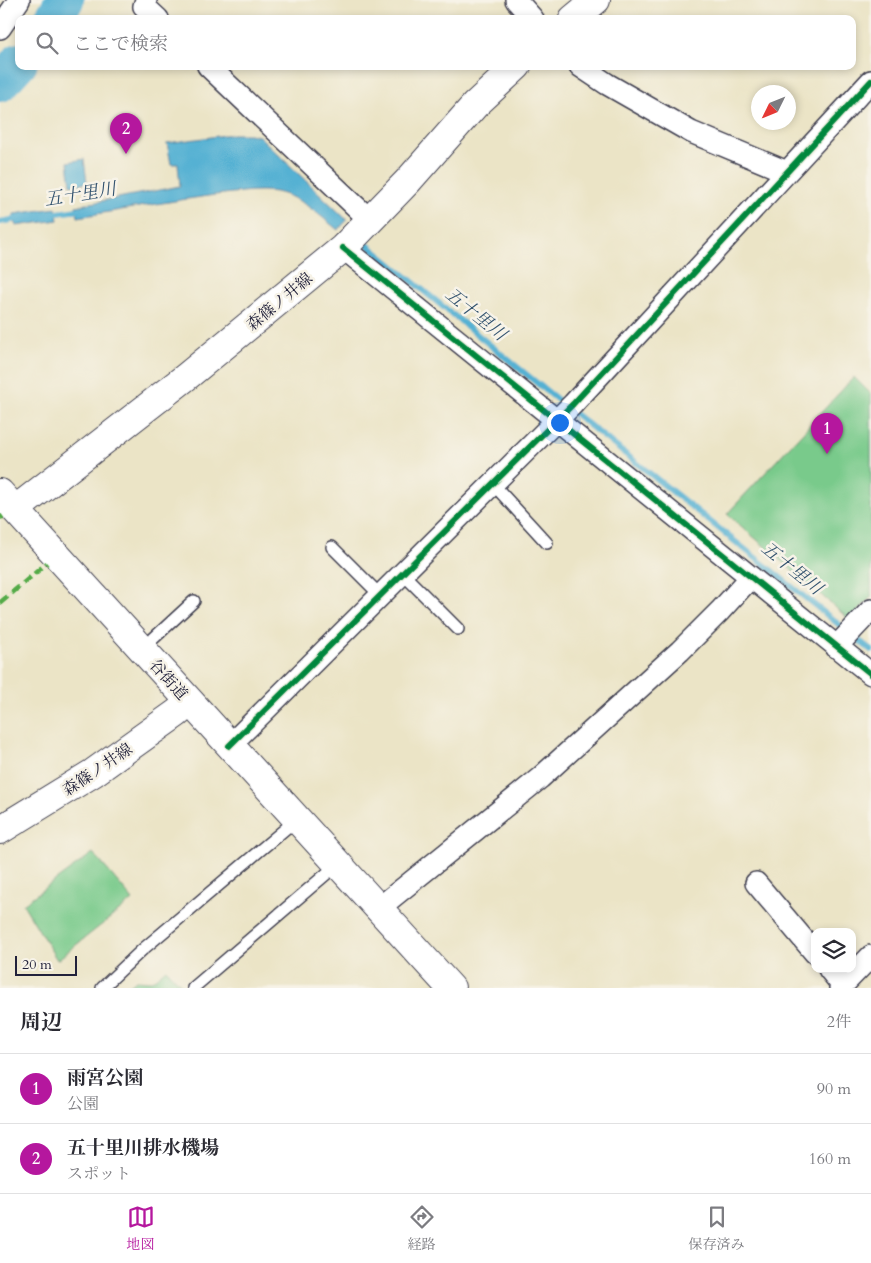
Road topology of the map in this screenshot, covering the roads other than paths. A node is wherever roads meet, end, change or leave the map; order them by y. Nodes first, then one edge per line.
1 (19, 0) edge
2 (146, 0) edge
3 (516, 0) edge
4 (596, 0) edge
5 (154, 15) edge
6 (529, 15) edge
7 (578, 15) edge
8 (0, 28) edge
9 (212, 70) edge
10 (512, 70) edge
11 (586, 70) edge
12 (871, 81) edge
13 (787, 172) junction
14 (356, 235) junction
15 (563, 413) junction
16 (492, 484) junction
17 (8, 501) edge
18 (548, 542) dead end
19 (332, 547) dead end
20 (403, 574) junction
21 (751, 577) junction
22 (380, 595) junction
23 (194, 601) dead end
24 (871, 610) edge
25 (458, 629) dead end
26 (838, 645) junction
27 (142, 649) junction
28 (871, 674) edge
29 (190, 702) junction
30 (229, 746) junction
31 (297, 820) junction
32 (0, 830) edge
33 (338, 864) junction
34 (756, 883) dead end
35 (379, 908) junction
36 (811, 948) edge
37 (871, 956) edge
38 (832, 973) edge
39 (841, 987) edge
40 (102, 988) edge
41 (193, 988) edge
42 (451, 988) edge

1 - 8 street
2 - 5 street
3 - 6 street
4 - 7 main road
9 - 14 street
10 - 14 main road, 森篠ノ井線
11 - 13 street
12 - 13 street
13 - 15 street
14 - 15 street
14 - 17 main road, 森篠ノ井線
15 - 16 street
15 - 21 street
16 - 18 lane
16 - 20 street
17 - 27 main road, 谷街道
19 - 22 lane
20 - 22 street
20 - 25 lane
21 - 26 street
21 - 35 street
22 - 30 street
23 - 27 lane
24 - 26 street
26 - 28 street
27 - 29 main road, 谷街道
29 - 30 main road, 谷街道
29 - 32 main road, 森篠ノ井線
30 - 31 main road, 谷街道
31 - 33 main road, 谷街道
31 - 40 lane
33 - 35 main road, 谷街道
33 - 41 lane
34 - 36 street
35 - 42 main road, 谷街道
37 - 39 street
38 - 39 street

